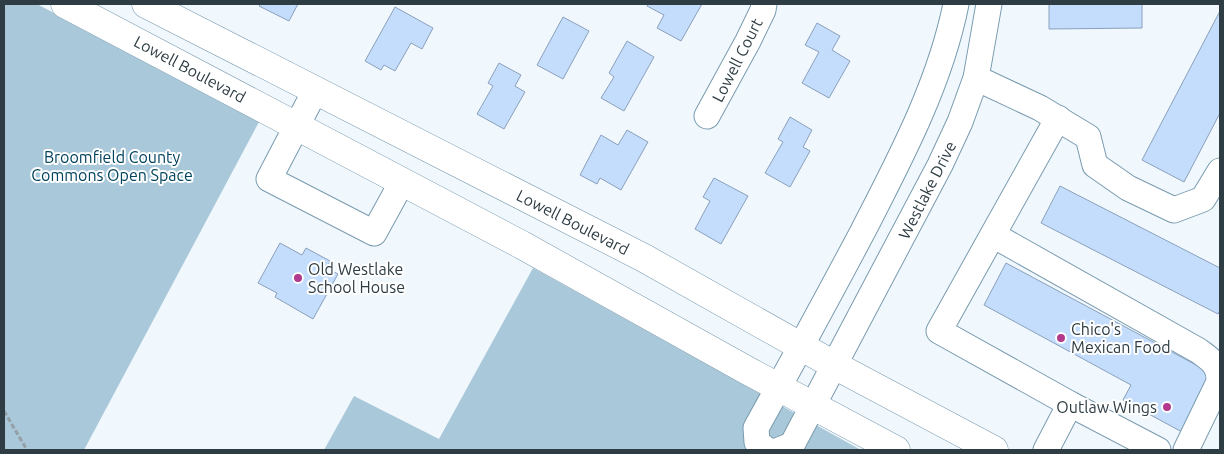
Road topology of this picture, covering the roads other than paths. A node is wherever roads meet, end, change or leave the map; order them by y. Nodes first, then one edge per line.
1 (65, 4) edge
2 (146, 4) edge
3 (764, 4) edge
4 (956, 4) edge
5 (989, 4) edge
6 (976, 78) junction
7 (315, 91) junction
8 (707, 116) dead end
9 (1058, 118) junction
10 (297, 125) junction
11 (1220, 171) edge
12 (402, 182) junction
13 (993, 235) junction
14 (801, 346) junction
15 (834, 364) junction
16 (778, 387) junction
17 (1070, 404) junction
18 (811, 406) junction
19 (895, 449) edge
20 (768, 450) edge
21 (780, 450) edge
22 (994, 450) edge
23 (1046, 450) edge
24 (1158, 450) edge
25 (1186, 450) edge

1 - 10 main road, Lowell Boulevard
2 - 7 main road, Lowell Boulevard
3 - 8 street, Lowell Court
4 - 14 street
5 - 6 street, Westlake Drive
6 - 9 street
6 - 15 street, Westlake Drive
7 - 10 street
7 - 14 main road, Lowell Boulevard
9 - 11 street
9 - 13 street
10 - 12 main road, Lowell Boulevard
10 - 12 street
12 - 16 main road, Lowell Boulevard
13 - 17 street
13 - 25 street
14 - 15 main road, Lowell Boulevard
14 - 16 street
15 - 18 street, Westlake Drive
15 - 22 main road, Lowell Boulevard
16 - 18 main road, Lowell Boulevard
16 - 20 street
17 - 23 street
17 - 24 street
18 - 19 main road, Lowell Boulevard
18 - 21 street, Westlake Drive

